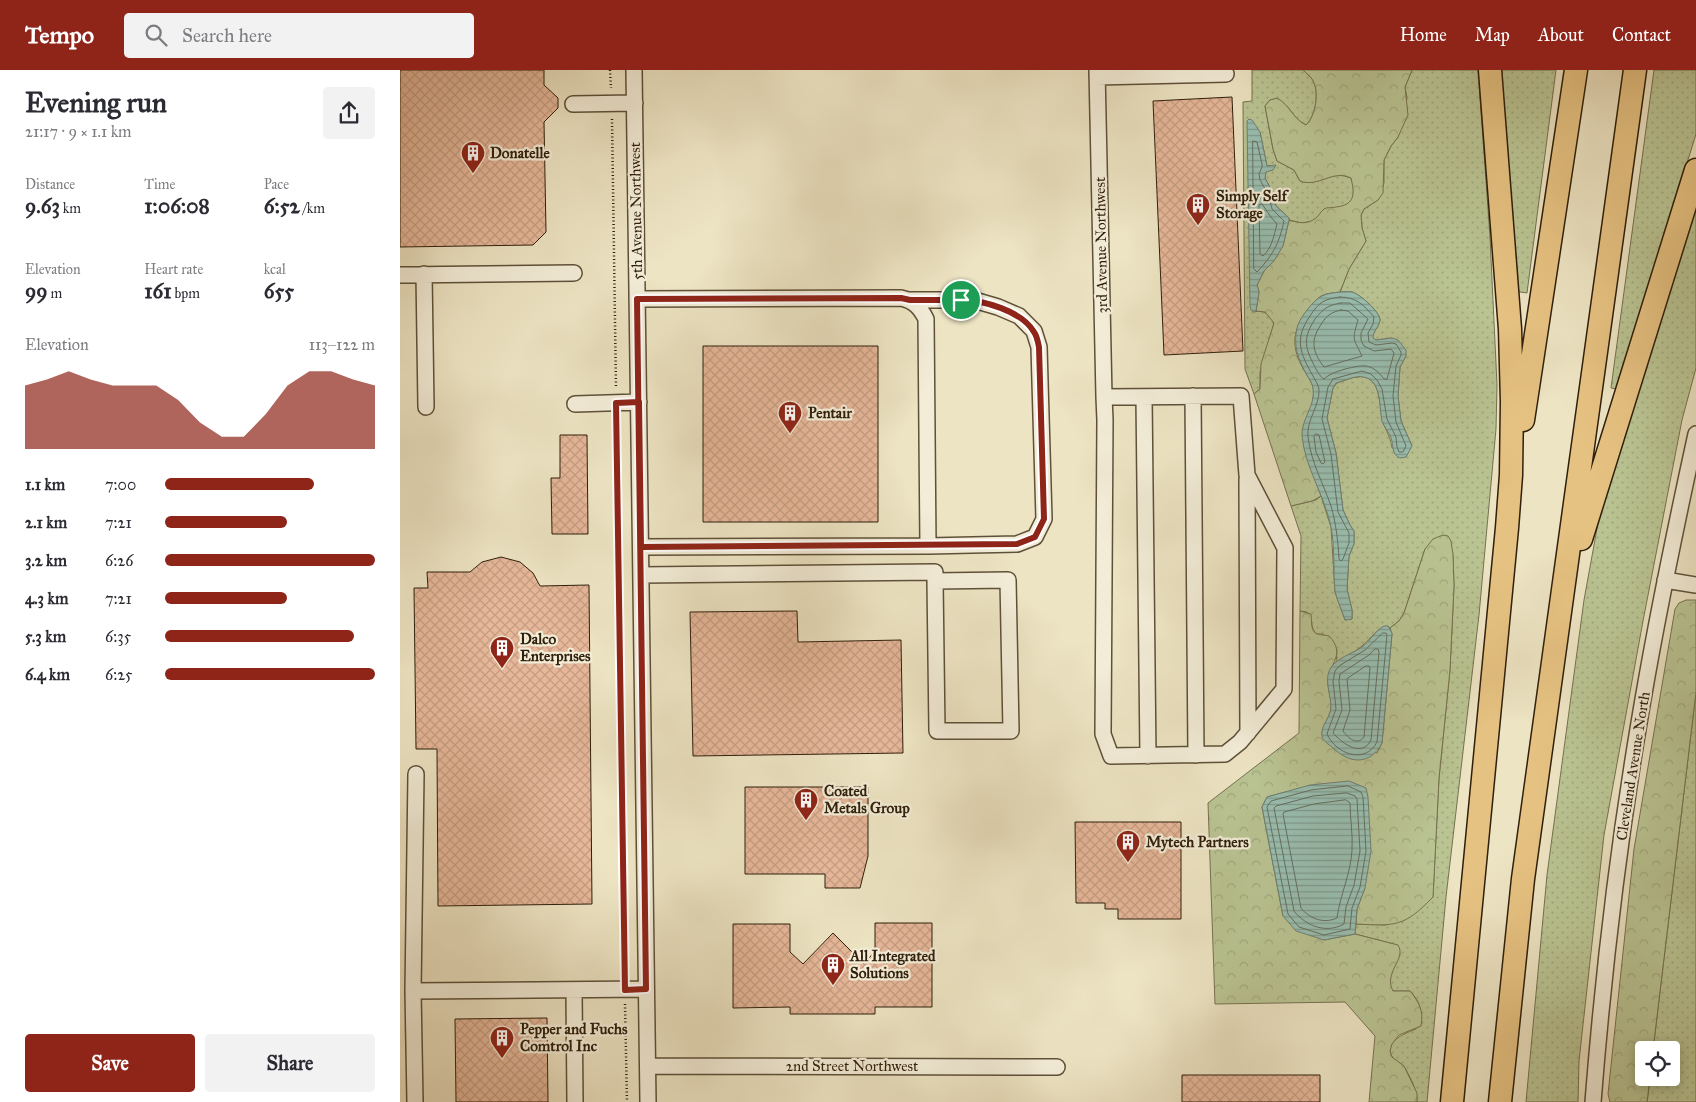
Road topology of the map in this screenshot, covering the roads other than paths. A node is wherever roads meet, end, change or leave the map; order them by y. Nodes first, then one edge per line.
1 (634, 70) edge
2 (1490, 70) edge
3 (1576, 70) edge
4 (1635, 70) edge
5 (1097, 74) edge
6 (1226, 74) dead end
7 (635, 103) junction
8 (573, 104) dead end
9 (1696, 170) edge
10 (574, 273) dead end
11 (424, 274) junction
12 (400, 275) edge
13 (637, 299) junction
14 (910, 300) junction
15 (1193, 396) junction
16 (1104, 397) junction
17 (1144, 397) junction
18 (639, 402) junction
19 (575, 404) dead end
20 (426, 407) dead end
21 (1696, 434) edge
22 (1247, 475) junction
23 (1507, 528) junction
24 (928, 546) junction
25 (641, 547) junction
26 (641, 575) junction
27 (1665, 580) junction
28 (936, 581) junction
29 (1696, 585) edge
30 (1561, 602) junction
31 (1248, 733) junction
32 (1196, 755) junction
33 (1148, 756) junction
34 (416, 774) dead end
35 (646, 989) junction
36 (574, 990) junction
37 (413, 991) junction
38 (648, 1066) junction
39 (1057, 1067) dead end
40 (414, 1102) edge
41 (575, 1102) edge
42 (648, 1102) edge
43 (1452, 1102) edge
44 (1500, 1102) edge
45 (1593, 1102) edge

1 - 7 street, 5th Avenue Northwest
2 - 23 highway
3 - 23 highway
4 - 30 highway
5 - 6 street
5 - 16 street, 3rd Avenue Northwest
7 - 8 street
7 - 13 street, 5th Avenue Northwest
9 - 30 highway
10 - 11 street
11 - 12 street
11 - 20 street
13 - 14 street
13 - 18 street, 5th Avenue Northwest
14 - 24 street
14 - 24 street
15 - 17 street
15 - 22 street
15 - 32 street
16 - 17 street
16 - 33 street, 3rd Avenue Northwest
17 - 33 street
18 - 19 street
18 - 25 street, 5th Avenue Northwest
21 - 27 street, Cleveland Avenue North
22 - 31 street
22 - 31 street
23 - 43 highway
24 - 25 street
25 - 26 street, 5th Avenue Northwest
26 - 28 street
26 - 35 street, 5th Avenue Northwest
27 - 29 street
27 - 45 street, Cleveland Avenue North
28 - 28 street
30 - 44 highway
31 - 32 street
32 - 33 street
34 - 37 street
35 - 36 street
35 - 38 street, 5th Avenue Northwest
36 - 37 street
36 - 41 street
37 - 40 street
38 - 39 street, 2nd Street Northwest
38 - 42 street, 5th Avenue Northwest

